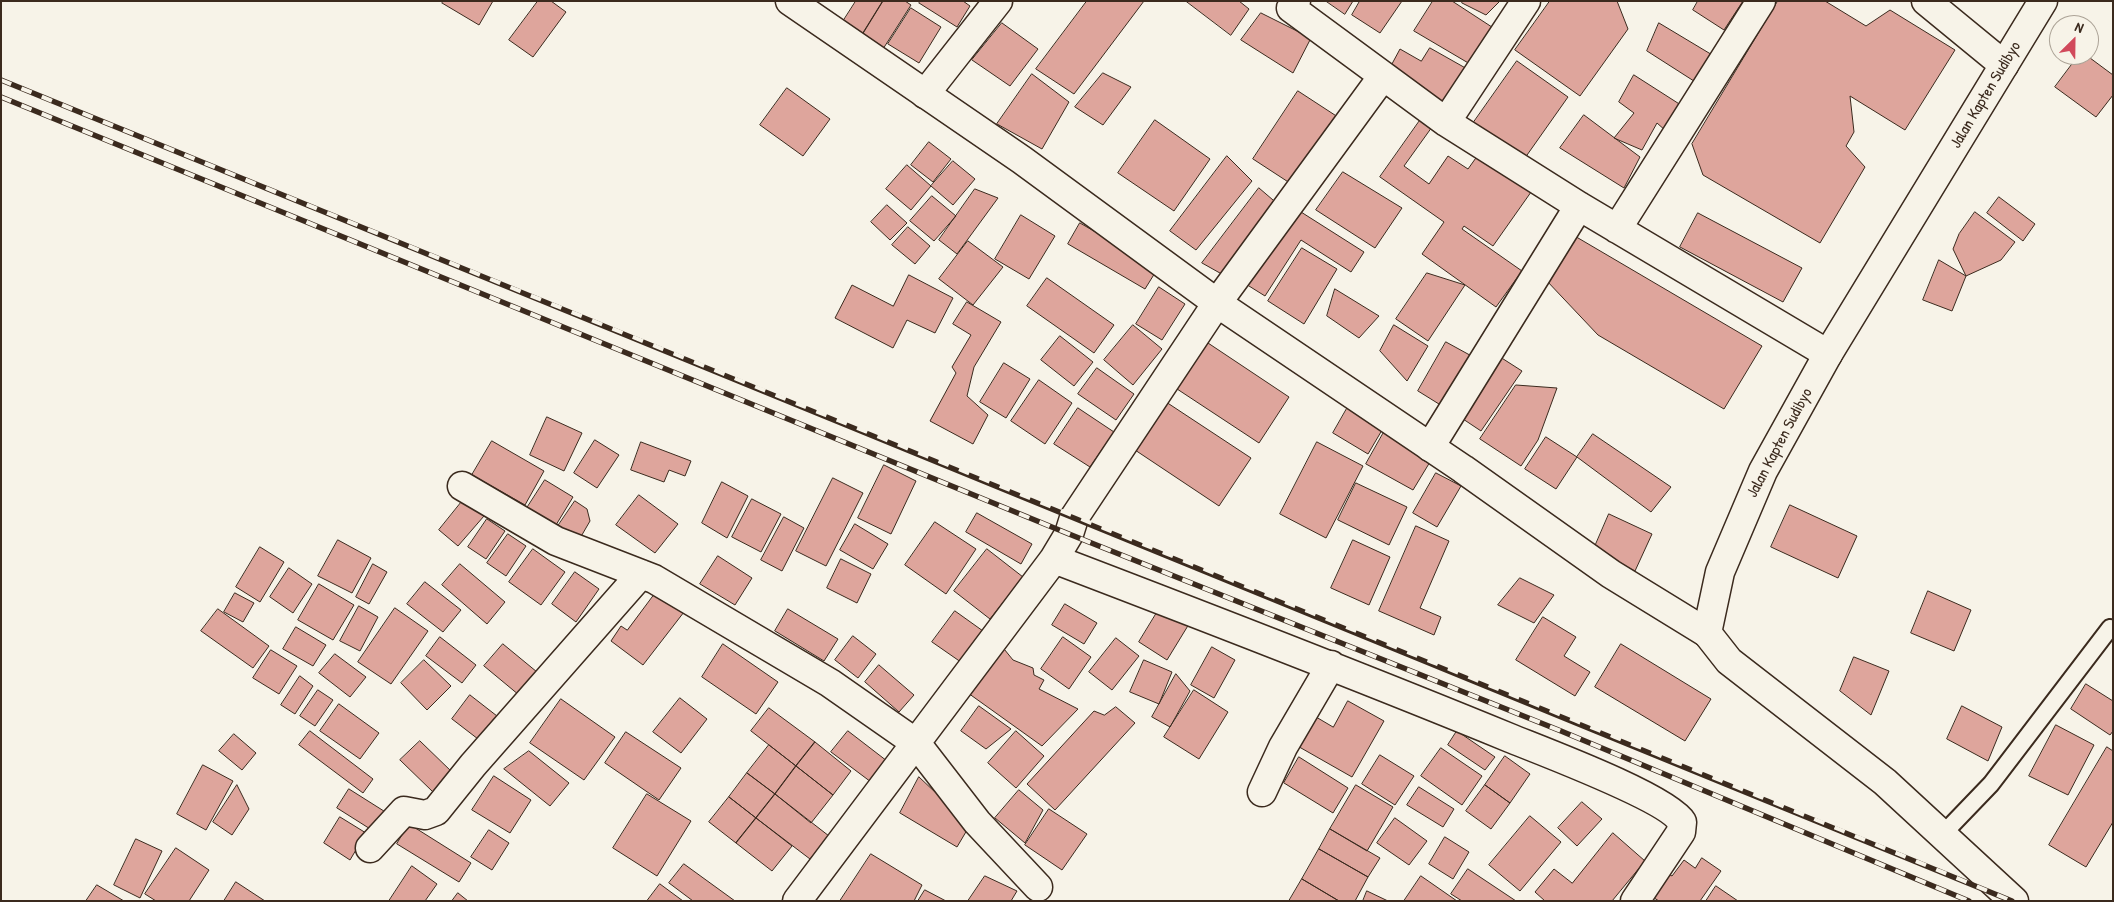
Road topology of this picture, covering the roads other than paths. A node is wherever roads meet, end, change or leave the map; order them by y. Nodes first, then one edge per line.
1 (790, 1) edge
2 (998, 1) edge
3 (1526, 1) edge
4 (1761, 1) edge
5 (1926, 1) edge
6 (2043, 1) edge
7 (1290, 4) edge
8 (2004, 65) junction
9 (1383, 76) junction
10 (925, 94) junction
11 (1446, 122) junction
12 (1579, 206) junction
13 (1616, 229) junction
14 (1217, 304) junction
15 (1828, 354) junction
16 (1430, 447) junction
17 (462, 486) dead end
18 (1054, 559) junction
19 (641, 574) junction
20 (2110, 628) dead end
21 (1707, 633) junction
22 (1331, 665) junction
23 (916, 743) junction
24 (1262, 792) dead end
25 (1942, 835) junction
26 (370, 848) dead end
27 (1038, 887) dead end
28 (797, 901) edge
29 (1635, 901) edge
30 (2014, 901) edge

1 - 10 street
2 - 10 street
3 - 11 street
4 - 13 street
5 - 8 street
6 - 8 street, Jalan Kapten Sudibyo
7 - 9 street
8 - 15 street, Jalan Kapten Sudibyo
9 - 11 street
9 - 14 street
10 - 14 street
11 - 12 street
12 - 13 street
12 - 16 street
13 - 15 street
14 - 16 street
14 - 18 street
15 - 21 street, Jalan Kapten Sudibyo
16 - 21 street
17 - 19 street
18 - 22 street
18 - 23 street
19 - 23 street
19 - 26 street
20 - 25 lane
21 - 25 street
22 - 24 street
22 - 29 street
23 - 27 street
23 - 28 street
25 - 30 street

